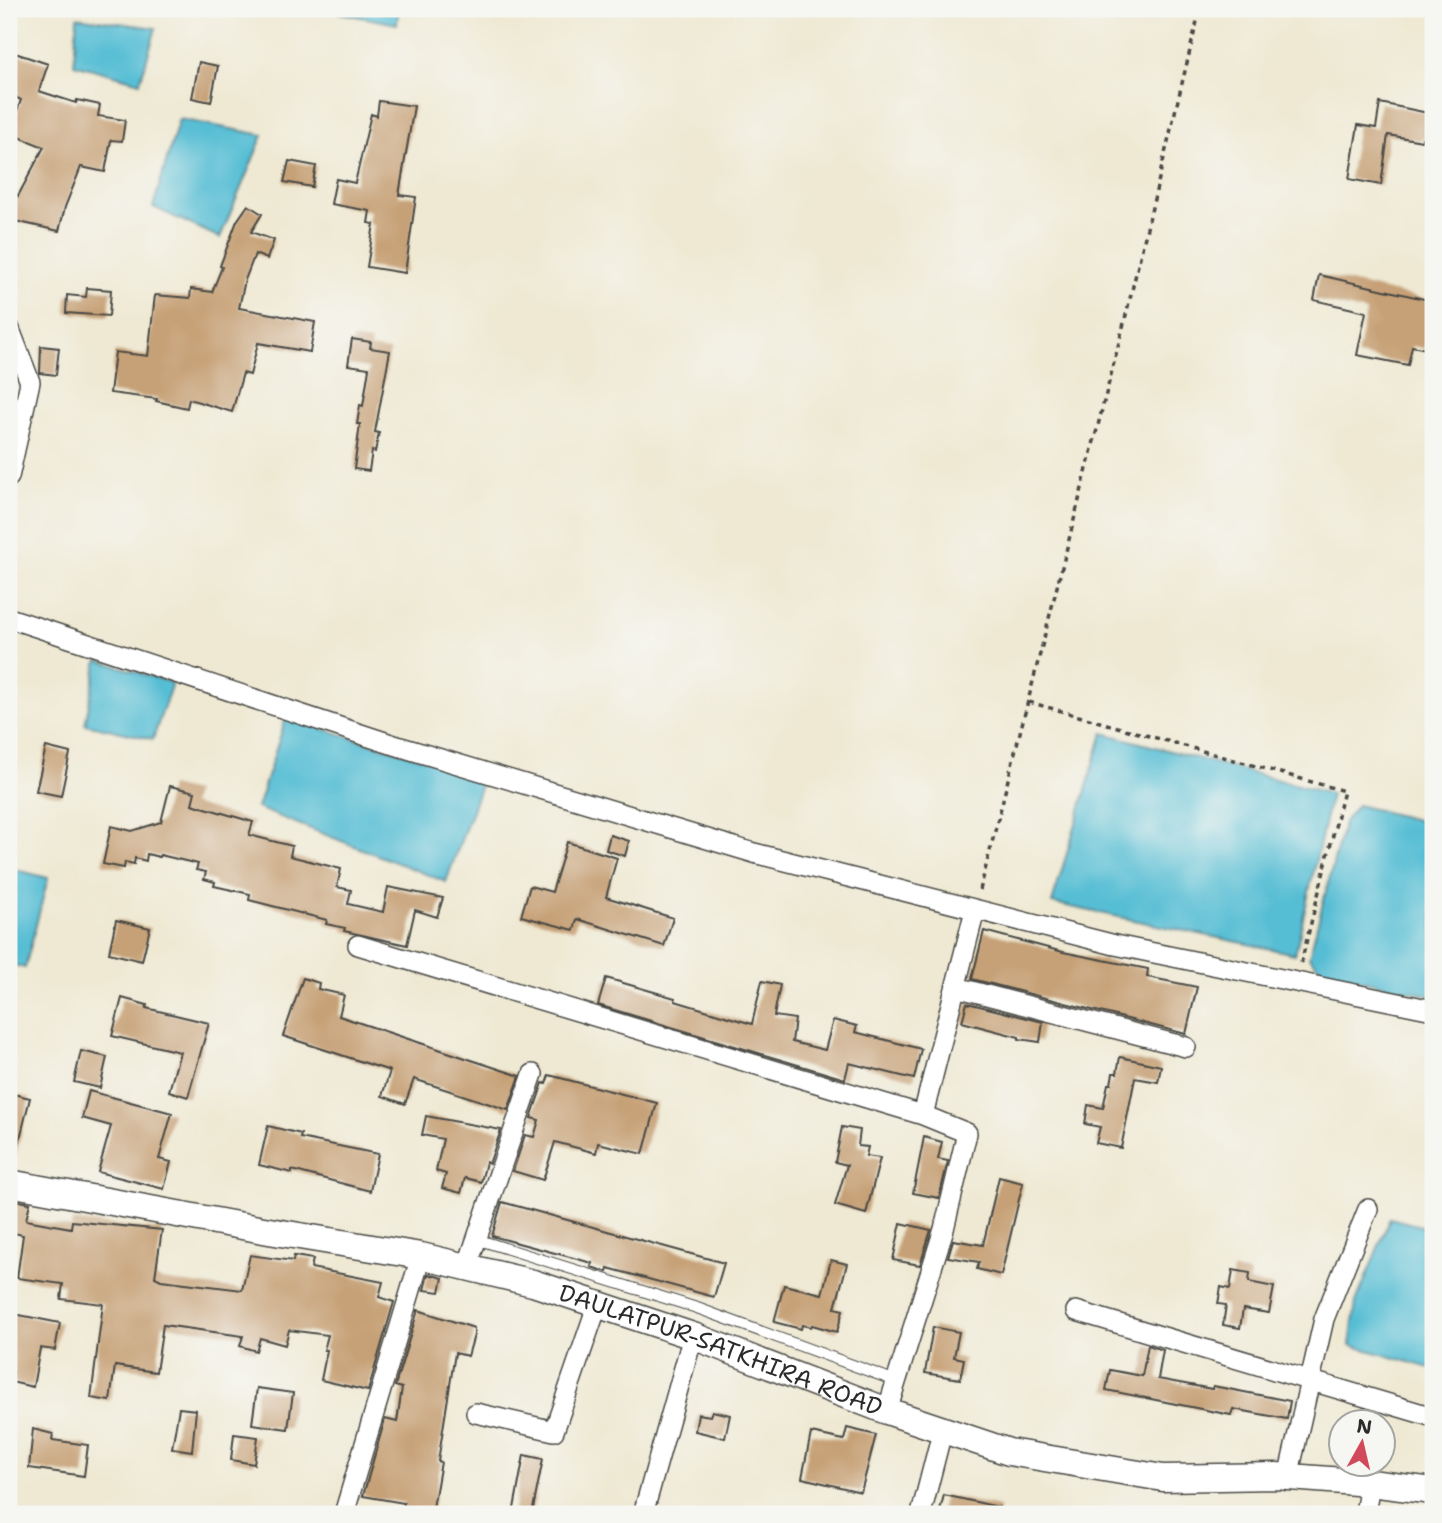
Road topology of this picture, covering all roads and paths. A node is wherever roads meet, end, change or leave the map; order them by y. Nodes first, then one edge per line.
1 (1200, 9) edge
2 (9, 327) edge
3 (9, 477) edge
4 (9, 618) edge
5 (1029, 702) junction
6 (975, 910) junction
7 (358, 945) dead end
8 (1297, 982) junction
9 (956, 986) junction
10 (1433, 1010) edge
11 (1186, 1047) dead end
12 (533, 1074) dead end
13 (923, 1115) junction
14 (9, 1183) edge
15 (1368, 1209) dead end
16 (476, 1239) junction
17 (421, 1256) junction
18 (467, 1268) junction
19 (597, 1306) junction
20 (1076, 1311) dead end
21 (693, 1336) junction
22 (1310, 1380) junction
23 (896, 1381) junction
24 (887, 1411) junction
25 (476, 1413) dead end
26 (1433, 1417) edge
27 (942, 1432) junction
28 (1288, 1477) junction
29 (1370, 1483) junction
30 (1433, 1491) edge
31 (344, 1514) edge
32 (643, 1514) edge
33 (921, 1514) edge
34 (1365, 1514) edge

1 - 5 path
2 - 3 street
4 - 6 street
5 - 6 path
5 - 8 path
6 - 8 street
6 - 9 street
7 - 13 street
8 - 10 street
9 - 11 street
9 - 13 street
12 - 16 street
13 - 23 street
14 - 17 main road, DAULATPUR-SATKHIRA ROAD
15 - 22 street
16 - 18 street
16 - 23 lane
17 - 18 main road, DAULATPUR-SATKHIRA ROAD
17 - 31 street
18 - 19 main road, DAULATPUR-SATKHIRA ROAD
19 - 21 main road, DAULATPUR-SATKHIRA ROAD
19 - 25 street
20 - 22 street
21 - 24 main road, DAULATPUR-SATKHIRA ROAD
21 - 32 street
22 - 26 street
22 - 28 street
23 - 24 street
24 - 27 main road, DAULATPUR-SATKHIRA ROAD
27 - 28 main road, DAULATPUR-SATKHIRA ROAD
27 - 33 street
28 - 29 main road, DAULATPUR-SATKHIRA ROAD
29 - 30 main road, DAULATPUR-SATKHIRA ROAD
29 - 34 street

